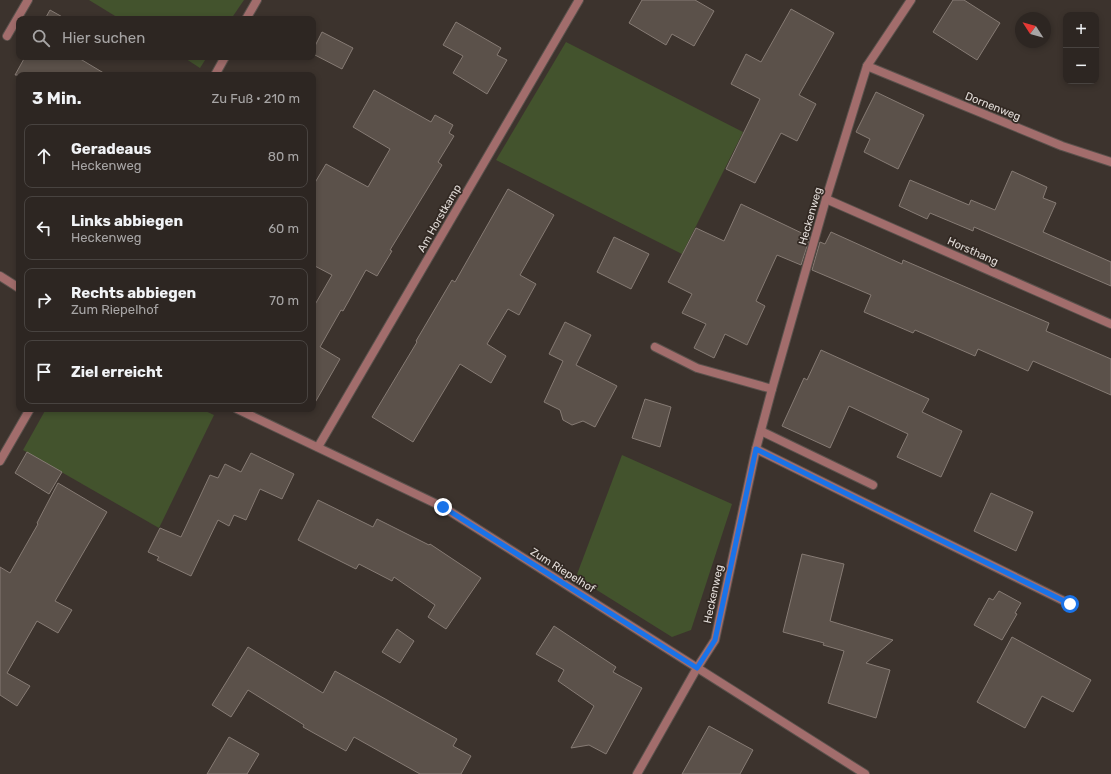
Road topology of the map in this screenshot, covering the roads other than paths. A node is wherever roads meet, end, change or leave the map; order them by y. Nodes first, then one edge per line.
1 (28, 0) edge
2 (257, 0) edge
3 (579, 0) edge
4 (911, 0) edge
5 (19, 16) edge
6 (248, 16) edge
7 (16, 21) edge
8 (7, 36) dead end
9 (223, 60) edge
10 (867, 66) junction
11 (217, 72) edge
12 (1111, 162) edge
13 (826, 199) junction
14 (0, 276) edge
15 (16, 286) edge
16 (1111, 324) edge
17 (655, 347) dead end
18 (772, 389) junction
19 (28, 412) edge
20 (243, 412) edge
21 (761, 431) junction
22 (318, 447) junction
23 (756, 449) junction
24 (0, 461) edge
25 (873, 484) dead end
26 (1070, 604) dead end
27 (697, 668) junction
28 (637, 774) edge
29 (865, 774) edge

1 - 5 street
2 - 6 street
3 - 22 street, Am Horstkamp
4 - 10 street, Heckenweg
7 - 8 street
9 - 11 street
10 - 12 street, Dornenweg
10 - 13 street, Heckenweg
13 - 16 street, Horsthang
13 - 18 street, Heckenweg
14 - 15 street
17 - 18 street
18 - 21 street, Heckenweg
19 - 24 street
20 - 22 street, Zum Riepelhof
21 - 23 street, Heckenweg
21 - 25 street
22 - 27 street, Zum Riepelhof
23 - 26 street
23 - 27 street, Heckenweg
27 - 28 street, Heckenweg
27 - 29 street, Zum Riepelhof

